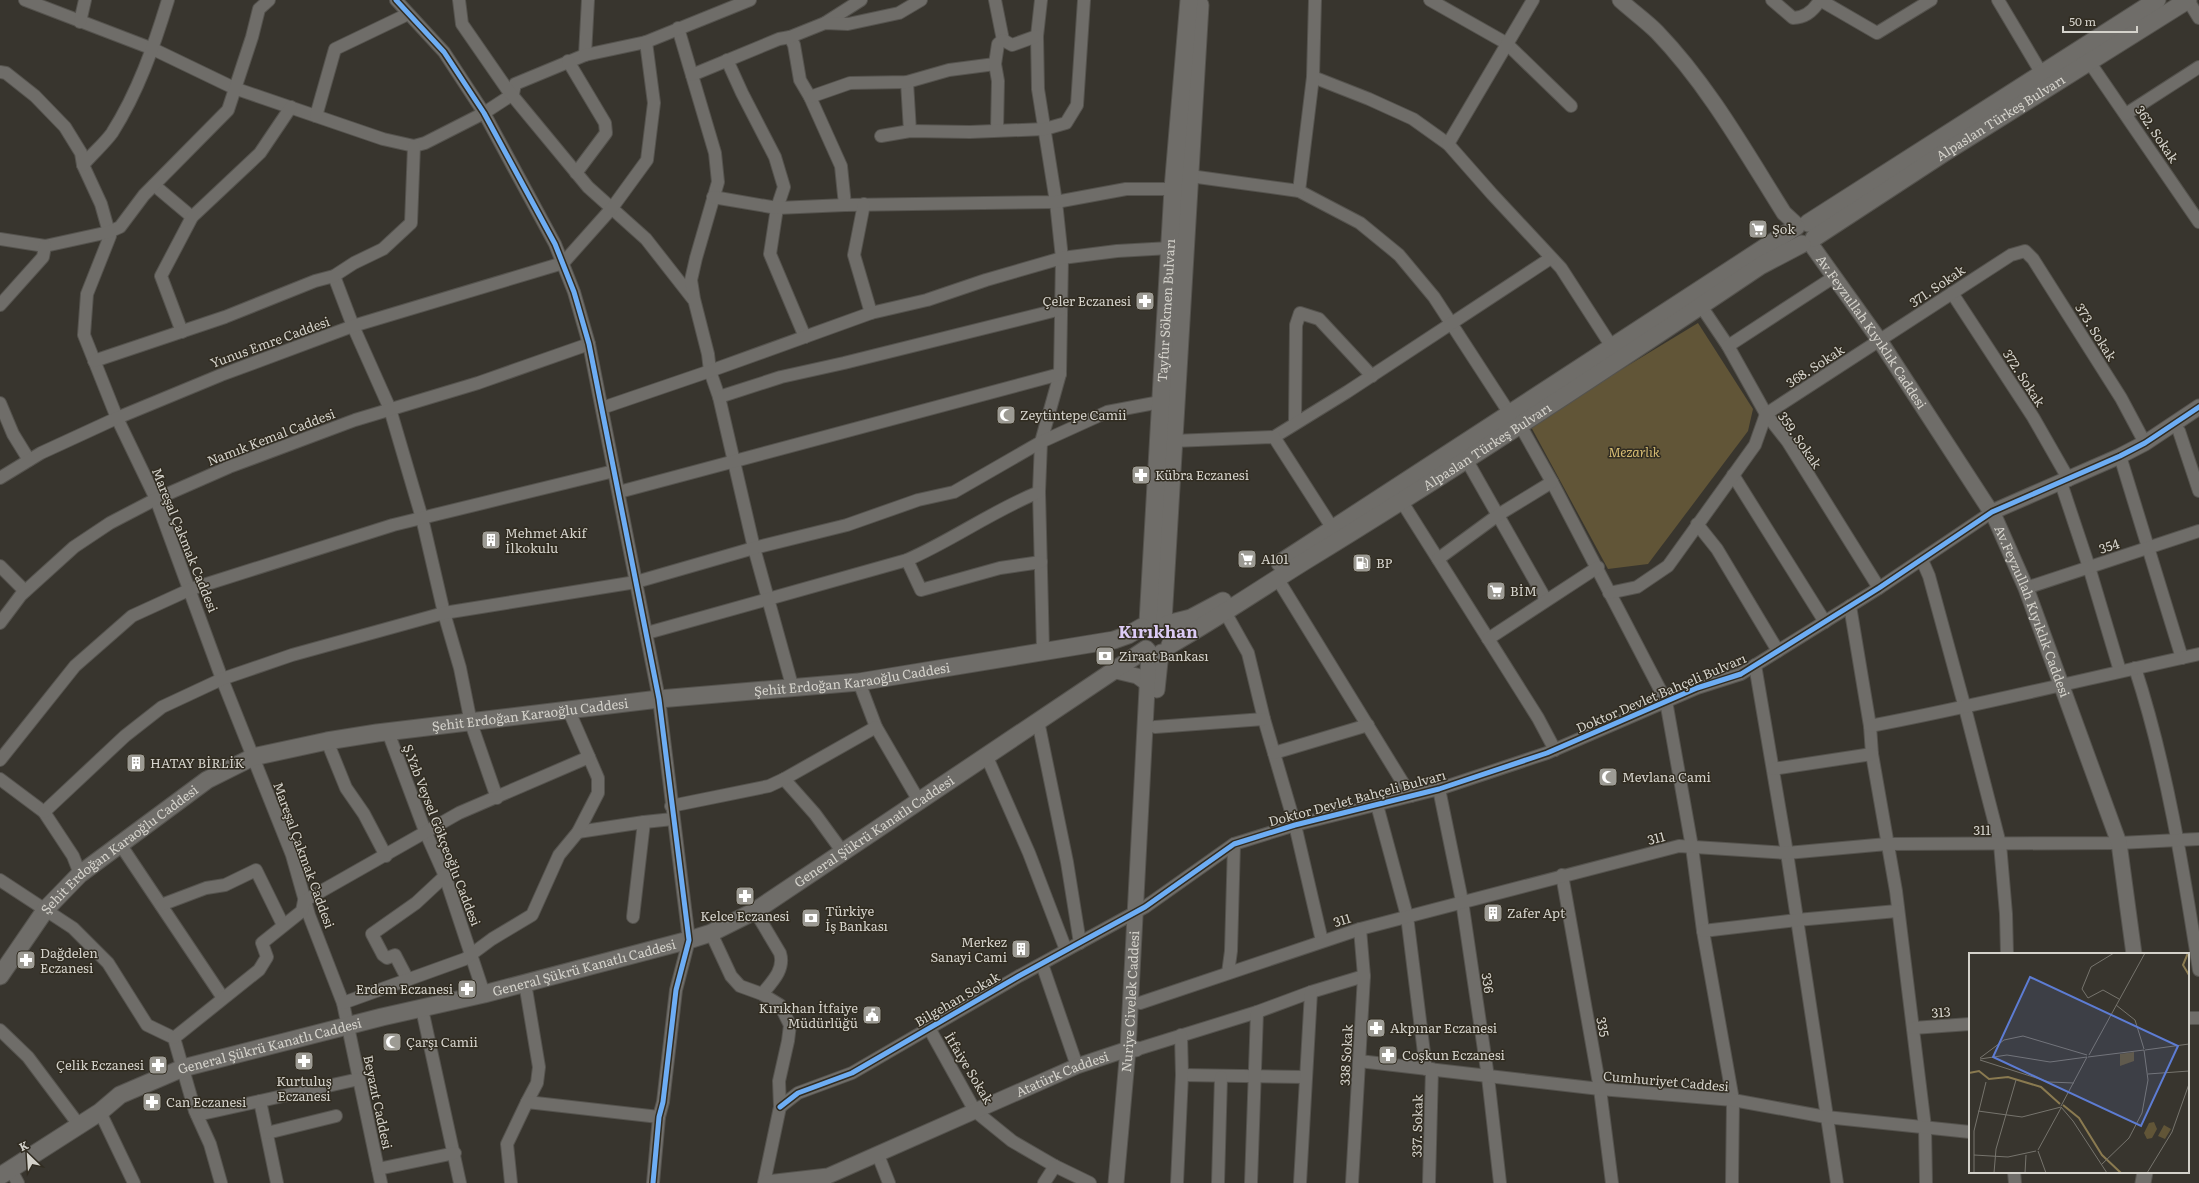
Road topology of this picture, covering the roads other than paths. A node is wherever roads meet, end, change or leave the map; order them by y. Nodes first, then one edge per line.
1 (25, 0) edge
2 (85, 0) edge
3 (168, 0) edge
4 (268, 0) edge
5 (396, 0) edge
6 (588, 0) edge
7 (750, 0) edge
8 (861, 0) edge
9 (921, 0) edge
10 (995, 0) edge
11 (1041, 0) edge
12 (1084, 0) edge
13 (1189, 0) edge
14 (1200, 0) edge
15 (1315, 0) edge
16 (1430, 0) edge
17 (1533, 0) edge
18 (1620, 0) edge
19 (1772, 0) edge
20 (1820, 0) edge
21 (1931, 0) edge
22 (1998, 0) edge
23 (2157, 0) edge
24 (2188, 0) edge
25 (462, 1) edge
26 (408, 14) junction
27 (2199, 18) edge
28 (80, 22) junction
29 (825, 23) junction
30 (678, 28) junction
31 (1037, 36) junction
32 (790, 37) junction
33 (1003, 40) junction
34 (646, 42) junction
35 (1506, 43) junction
36 (152, 49) junction
37 (585, 55) junction
38 (727, 60) junction
39 (568, 61) junction
40 (2090, 63) junction
41 (995, 64) junction
42 (2199, 67) edge
43 (0, 72) edge
44 (2042, 74) junction
45 (692, 75) junction
46 (1313, 77) junction
47 (907, 82) junction
48 (234, 88) junction
49 (513, 94) junction
50 (810, 97) junction
51 (1571, 106) dead end
52 (291, 107) junction
53 (484, 113) junction
54 (2126, 114) junction
55 (316, 116) junction
56 (1045, 129) junction
57 (997, 130) junction
58 (910, 131) junction
59 (881, 136) dead end
60 (1448, 144) junction
61 (414, 146) junction
62 (83, 165) junction
63 (576, 173) junction
64 (1190, 176) junction
65 (154, 185) junction
66 (1173, 189) junction
67 (1299, 191) junction
68 (713, 197) junction
69 (1056, 202) junction
70 (845, 204) junction
71 (864, 204) junction
72 (612, 208) junction
73 (777, 208) junction
74 (192, 217) junction
75 (2199, 222) edge
76 (109, 232) junction
77 (1805, 234) junction
78 (0, 239) edge
79 (45, 246) junction
80 (1170, 248) junction
81 (2011, 255) joint
82 (1062, 258) junction
83 (1551, 258) junction
84 (563, 263) junction
85 (334, 276) junction
86 (1834, 277) junction
87 (1952, 293) junction
88 (694, 299) junction
89 (0, 305) edge
90 (1701, 306) junction
91 (1061, 309) junction
92 (871, 313) junction
93 (1452, 324) junction
94 (353, 326) junction
95 (182, 332) junction
96 (805, 337) junction
97 (1880, 342) junction
98 (589, 344) junction
99 (1728, 346) junction
100 (1612, 347) junction
101 (94, 361) junction
102 (710, 371) junction
103 (1060, 374) junction
104 (1372, 376) junction
105 (719, 397) junction
106 (1160, 402) junction
107 (0, 403) edge
108 (2199, 407) edge
109 (602, 408) junction
110 (390, 409) junction
111 (1766, 414) junction
112 (2199, 416) edge
113 (117, 418) junction
114 (1515, 419) junction
115 (1295, 422) junction
116 (2179, 431) junction
117 (1274, 437) junction
118 (1173, 441) junction
119 (1040, 442) junction
120 (2145, 443) junction
121 (1466, 459) junction
122 (2121, 459) junction
123 (29, 460) junction
124 (734, 462) junction
125 (614, 471) junction
126 (1733, 475) junction
127 (0, 478) edge
128 (1552, 482) junction
129 (2066, 484) junction
130 (2199, 491) edge
131 (619, 492) junction
132 (1039, 492) junction
133 (156, 499) junction
134 (1402, 502) junction
135 (1498, 515) junction
136 (1993, 515) junction
137 (422, 518) junction
138 (1698, 524) junction
139 (1333, 529) junction
140 (2199, 531) edge
141 (754, 548) junction
142 (2150, 548) junction
143 (1438, 559) junction
144 (907, 560) junction
145 (1922, 560) junction
146 (1042, 562) junction
147 (0, 566) edge
148 (1598, 567) junction
149 (2089, 567) junction
150 (1277, 578) junction
151 (636, 582) junction
152 (1879, 588) junction
153 (2026, 588) junction
154 (191, 589) junction
155 (25, 591) junction
156 (1608, 593) junction
157 (769, 600) junction
158 (1546, 600) junction
159 (1850, 606) junction
160 (1225, 612) junction
161 (444, 613) junction
162 (1825, 622) junction
163 (0, 623) edge
164 (1155, 624) junction
165 (647, 633) junction
166 (1488, 639) junction
167 (1157, 649) junction
168 (1043, 650) junction
169 (1778, 650) junction
170 (2199, 654) edge
171 (2182, 658) junction
172 (1755, 665) junction
173 (2135, 668) junction
174 (1116, 671) junction
175 (2120, 671) junction
176 (222, 679) junction
177 (859, 682) junction
178 (1148, 684) junction
179 (2062, 684) junction
180 (793, 689) junction
181 (660, 699) junction
182 (1666, 701) junction
183 (1965, 708) junction
184 (570, 711) junction
185 (1264, 719) junction
186 (1038, 721) junction
187 (471, 723) junction
188 (1368, 725) junction
189 (1870, 726) junction
190 (876, 727) junction
191 (1155, 727) junction
192 (388, 732) junction
193 (327, 741) junction
194 (1555, 750) junction
195 (1274, 753) junction
196 (1872, 754) junction
197 (986, 755) junction
198 (253, 757) junction
199 (589, 757) junction
200 (0, 760) edge
201 (1772, 769) junction
202 (0, 779) edge
203 (784, 780) junction
204 (1439, 789) junction
205 (1411, 796) junction
206 (498, 798) junction
207 (919, 801) junction
208 (1377, 805) junction
209 (671, 806) junction
210 (44, 812) junction
211 (673, 819) junction
212 (644, 822) junction
213 (1295, 825) junction
214 (425, 831) junction
215 (578, 832) junction
216 (2199, 839) edge
217 (2178, 841) junction
218 (2119, 843) junction
219 (120, 844) junction
220 (1234, 844) junction
221 (1887, 844) junction
222 (2000, 844) junction
223 (1692, 847) junction
224 (842, 851) junction
225 (1787, 853) junction
226 (386, 856) junction
227 (80, 874) junction
228 (445, 876) junction
229 (1562, 876) junction
230 (0, 880) edge
231 (304, 901) junction
232 (1462, 902) junction
233 (161, 906) junction
234 (46, 909) junction
235 (1141, 910) junction
236 (754, 911) junction
237 (1897, 911) junction
238 (1407, 916) junction
239 (633, 917) dead end
240 (1797, 920) junction
241 (283, 925) junction
242 (1360, 929) junction
243 (1703, 931) junction
244 (712, 933) junction
245 (688, 940) junction
246 (1322, 941) junction
247 (1080, 943) junction
248 (1066, 950) junction
249 (2007, 953) edge
250 (2134, 953) edge
251 (471, 955) junction
252 (1042, 964) junction
253 (2199, 970) edge
254 (1228, 973) junction
255 (0, 976) edge
256 (1364, 976) junction
257 (408, 980) junction
258 (525, 983) junction
259 (1310, 992) junction
260 (484, 994) junction
261 (762, 994) junction
262 (223, 998) junction
263 (343, 1003) junction
264 (1140, 1003) junction
265 (422, 1009) junction
266 (1257, 1012) junction
267 (1969, 1024) edge
268 (349, 1027) junction
269 (929, 1028) junction
270 (1913, 1028) junction
271 (0, 1030) edge
272 (1181, 1034) junction
273 (174, 1038) junction
274 (1133, 1049) junction
275 (1359, 1061) junction
276 (1077, 1066) junction
277 (183, 1068) junction
278 (1429, 1069) junction
279 (1182, 1075) junction
280 (1255, 1076) junction
281 (1222, 1077) junction
282 (1306, 1077) junction
283 (1488, 1077) junction
284 (359, 1079) junction
285 (1600, 1089) junction
286 (1733, 1100) junction
287 (260, 1101) junction
288 (527, 1102) junction
289 (780, 1107) junction
290 (975, 1111) junction
291 (100, 1112) junction
292 (197, 1116) junction
293 (336, 1116) dead end
294 (659, 1116) junction
295 (1826, 1117) junction
296 (79, 1124) junction
297 (1925, 1127) junction
298 (1969, 1132) edge
299 (267, 1133) junction
300 (455, 1153) junction
301 (878, 1155) junction
302 (1055, 1166) junction
303 (378, 1169) junction
304 (2014, 1173) edge
305 (2145, 1173) edge
306 (9, 1176) edge
307 (827, 1179) edge
308 (134, 1183) edge
309 (221, 1183) edge
310 (277, 1183) edge
311 (381, 1183) edge
312 (460, 1183) edge
313 (512, 1183) edge
314 (653, 1183) edge
315 (764, 1183) edge
316 (767, 1183) edge
317 (889, 1183) edge
318 (1044, 1183) edge
319 (1090, 1183) edge
320 (1116, 1183) edge
321 (1126, 1183) edge
322 (1177, 1183) edge
323 (1218, 1183) edge
324 (1251, 1183) edge
325 (1300, 1183) edge
326 (1352, 1183) edge
327 (1429, 1183) edge
328 (1500, 1183) edge
329 (1612, 1183) edge
330 (1732, 1183) edge
331 (1837, 1183) edge
332 (1926, 1183) edge
333 (2015, 1183) edge
334 (2143, 1183) edge

1 - 28 street
2 - 28 street
3 - 36 street
4 - 48 street
5 - 26 street
6 - 37 street
7 - 30 street
8 - 29 street
9 - 29 street
10 - 33 street
11 - 31 street
12 - 56 street
13 - 66 main road, Tayfur Sökmen Bulvarı
14 - 64 main road, Tayfur Sökmen Bulvarı
15 - 46 street
16 - 35 street
17 - 35 street
18 - 77 street, Av.Feyzullah Kıyıklık Caddesi
19 - 20 street
20 - 21 street
22 - 44 street
23 - 44 main road, Alpaslan Türkeş Bulvarı
24 - 27 street
24 - 40 main road, Alpaslan Türkeş Bulvarı
25 - 49 street
26 - 53 street
26 - 55 street
28 - 36 street
29 - 32 street
30 - 34 street
30 - 45 street
31 - 33 street
31 - 56 street
32 - 38 street
32 - 50 street
33 - 41 street
34 - 37 street
34 - 72 street
35 - 51 street
35 - 60 street
36 - 48 street
36 - 62 street
37 - 39 street
38 - 45 street
38 - 73 street
39 - 49 street
39 - 63 street
40 - 54 street, 362. Sokak
40 - 77 main road, Alpaslan Türkeş Bulvarı
41 - 47 street
41 - 57 street
42 - 54 street
43 - 62 street
44 - 77 main road, Alpaslan Türkeş Bulvarı
45 - 68 street
46 - 60 street
46 - 67 street
47 - 50 street
47 - 58 street
48 - 52 street
48 - 65 street
49 - 53 street
49 - 63 street
50 - 70 street
52 - 55 street
52 - 74 street
53 - 61 street
53 - 84 street
54 - 75 street, 362. Sokak
55 - 61 street
56 - 57 street
56 - 69 street
57 - 58 street
58 - 59 street
60 - 83 street
61 - 85 street
62 - 76 street
63 - 72 street
64 - 67 street
64 - 118 main road, Tayfur Sökmen Bulvarı
65 - 74 street
65 - 76 street
66 - 69 street
66 - 80 main road, Tayfur Sökmen Bulvarı
67 - 93 street
68 - 73 street
68 - 88 street
69 - 71 street
69 - 82 street
70 - 71 street
70 - 73 street
71 - 92 street
72 - 84 street
72 - 88 street
73 - 96 street
74 - 95 street
76 - 79 street
76 - 101 street, Mareşal Çakmak Caddesi
77 - 86 street, Av.Feyzullah Kıyıklık Caddesi
77 - 90 main road, Alpaslan Türkeş Bulvarı
77 - 100 main road, Alpaslan Türkeş Bulvarı
78 - 79 street
79 - 89 street
80 - 82 street
80 - 106 main road, Tayfur Sökmen Bulvarı
81 - 87 street, 371. Sokak
81 - 120 street, 373. Sokak
82 - 91 street
82 - 92 street
83 - 93 street
83 - 100 street
84 - 94 street, Yunus Emre Caddesi
84 - 98 street
85 - 94 street
85 - 95 street
86 - 97 street, Av.Feyzullah Kıyıklık Caddesi
86 - 99 street
87 - 97 street, 371. Sokak
87 - 129 street, 372. Sokak
88 - 102 street
90 - 99 street, 359. Sokak
90 - 114 main road, Alpaslan Türkeş Bulvarı
91 - 103 street
91 - 105 street
92 - 96 street
93 - 104 street
93 - 114 street
94 - 110 street
94 - 113 street, Yunus Emre Caddesi
95 - 101 street
96 - 102 street
97 - 111 street, 368. Sokak
97 - 136 street, Av.Feyzullah Kıyıklık Caddesi
98 - 109 street
98 - 110 street, Namık Kemal Caddesi
99 - 111 street, 359. Sokak
100 - 114 main road, Alpaslan Türkeş Bulvarı
101 - 113 street, Mareşal Çakmak Caddesi
102 - 105 street
102 - 109 street
103 - 119 street
103 - 124 street
104 - 115 street
104 - 115 street
105 - 124 street
106 - 119 street
106 - 164 main road, Tayfur Sökmen Bulvarı
107 - 123 street
108 - 120 street, Doktor Devlet Bahçeli Bulvarı
109 - 125 street
110 - 133 street, Namık Kemal Caddesi
110 - 137 street
111 - 126 street
111 - 152 street, 359. Sokak
112 - 116 street, Doktor Devlet Bahçeli Bulvarı
113 - 123 street, Yunus Emre Caddesi
113 - 133 street, Mareşal Çakmak Caddesi
114 - 121 main road, Alpaslan Türkeş Bulvarı
114 - 128 street
114 - 139 main road, Alpaslan Türkeş Bulvarı
115 - 117 street
116 - 122 street, Doktor Devlet Bahçeli Bulvarı
116 - 130 street
117 - 118 street
117 - 139 street
118 - 164 main road, Tayfur Sökmen Bulvarı
119 - 132 street
119 - 141 street
120 - 122 street, Doktor Devlet Bahçeli Bulvarı
121 - 134 main road, Alpaslan Türkeş Bulvarı
121 - 135 street
122 - 129 street, Doktor Devlet Bahçeli Bulvarı
122 - 142 street
123 - 127 street, Yunus Emre Caddesi
124 - 131 street
124 - 141 street
125 - 131 street
125 - 137 street
126 - 138 street
126 - 162 street
128 - 135 street
128 - 148 street
129 - 136 street, Doktor Devlet Bahçeli Bulvarı
129 - 149 street, 372. Sokak
131 - 151 street
132 - 144 street
132 - 146 street
133 - 154 street, Mareşal Çakmak Caddesi
133 - 155 street, Namık Kemal Caddesi
134 - 143 street
134 - 150 main road, Alpaslan Türkeş Bulvarı
135 - 143 street
135 - 158 street
136 - 145 street, Doktor Devlet Bahçeli Bulvarı
136 - 153 street, Av.Feyzullah Kıyıklık Caddesi
137 - 154 street
137 - 161 street
138 - 156 street
138 - 169 street
139 - 164 main road, Alpaslan Türkeş Bulvarı
140 - 142 street, 354
141 - 151 street
141 - 157 street
142 - 149 street, 354
142 - 171 street
143 - 166 street
144 - 146 street
144 - 157 street
145 - 152 street, Doktor Devlet Bahçeli Bulvarı
145 - 183 street
146 - 168 street
147 - 155 street
148 - 156 street
148 - 158 street
149 - 153 street, 354
149 - 175 street, 372. Sokak
150 - 160 main road, Alpaslan Türkeş Bulvarı
150 - 188 street
151 - 161 street
151 - 165 street
152 - 159 street, Doktor Devlet Bahçeli Bulvarı
153 - 179 street, Av.Feyzullah Kıyıklık Caddesi
154 - 176 street, Mareşal Çakmak Caddesi
154 - 200 street
155 - 163 street, Namık Kemal Caddesi
156 - 182 street
157 - 165 street
157 - 180 street
158 - 166 street
159 - 162 street, Doktor Devlet Bahçeli Bulvarı
159 - 189 street
160 - 167 main road, Alpaslan Türkeş Bulvarı
160 - 185 street
161 - 176 street
161 - 187 street
162 - 169 street, Doktor Devlet Bahçeli Bulvarı
164 - 167 main road, Nuriye Civelek Caddesi
164 - 167 main road, Nuriye Civelek Caddesi
164 - 168 main road, Şehit Erdoğan Karaoğlu Caddesi
165 - 181 street
166 - 194 street
167 - 174 main road, General Şükrü Kanatlı Caddesi
167 - 178 street, Nuriye Civelek Caddesi
167 - 191 street, Nuriye Civelek Caddesi
168 - 177 main road, Şehit Erdoğan Karaoğlu Caddesi
169 - 172 street, Doktor Devlet Bahçeli Bulvarı
170 - 171 street
171 - 173 street
172 - 182 street, Doktor Devlet Bahçeli Bulvarı
172 - 201 street
173 - 175 street
173 - 217 street
174 - 178 street
174 - 186 main road, General Şükrü Kanatlı Caddesi
175 - 179 street
176 - 198 street, Mareşal Çakmak Caddesi
176 - 210 street
177 - 180 main road, Şehit Erdoğan Karaoğlu Caddesi
177 - 190 street
178 - 235 street, Nuriye Civelek Caddesi
179 - 183 street
179 - 218 street, Av.Feyzullah Kıyıklık Caddesi
180 - 181 main road, Şehit Erdoğan Karaoğlu Caddesi
181 - 184 main road, Şehit Erdoğan Karaoğlu Caddesi
181 - 209 street
182 - 194 street, Doktor Devlet Bahçeli Bulvarı
182 - 223 street
183 - 189 street
183 - 222 street
184 - 187 main road, Şehit Erdoğan Karaoğlu Caddesi
184 - 199 street
185 - 191 street
185 - 195 street
186 - 197 main road, General Şükrü Kanatlı Caddesi
186 - 247 street
187 - 192 main road, Şehit Erdoğan Karaoğlu Caddesi
187 - 206 street
188 - 195 street
188 - 205 street
189 - 196 street
190 - 203 street
190 - 207 street
191 - 235 street, Nuriye Civelek Caddesi
192 - 193 main road, Şehit Erdoğan Karaoğlu Caddesi
192 - 214 street, Ş.Yzb Veysel Gökçeoğlu Caddesi
193 - 198 main road, Şehit Erdoğan Karaoğlu Caddesi
193 - 226 street
194 - 204 street, Doktor Devlet Bahçeli Bulvarı
195 - 213 street
196 - 201 street
196 - 221 street
197 - 207 main road, General Şükrü Kanatlı Caddesi
197 - 248 street
198 - 219 main road, Şehit Erdoğan Karaoğlu Caddesi
198 - 231 street, Mareşal Çakmak Caddesi
199 - 206 street
199 - 215 street
201 - 225 street
202 - 210 street
203 - 209 street
203 - 224 street
204 - 205 street, Doktor Devlet Bahçeli Bulvarı
204 - 232 street, 336
205 - 208 street, Doktor Devlet Bahçeli Bulvarı
206 - 214 street
207 - 224 main road, General Şükrü Kanatlı Caddesi
208 - 213 street, Doktor Devlet Bahçeli Bulvarı
208 - 238 street, 337. Sokak
209 - 211 street
210 - 227 street
211 - 212 street
211 - 245 street
212 - 215 street
212 - 239 street
213 - 220 street, Doktor Devlet Bahçeli Bulvarı
213 - 246 street
214 - 226 street
214 - 228 street, Ş.Yzb Veysel Gökçeoğlu Caddesi
215 - 251 street
216 - 217 street, 311
217 - 218 street, 311
217 - 253 street
218 - 222 street, 311
218 - 250 street, Av.Feyzullah Kıyıklık Caddesi
219 - 227 main road, Şehit Erdoğan Karaoğlu Caddesi
219 - 233 street
220 - 235 street, Doktor Devlet Bahçeli Bulvarı
220 - 254 street
221 - 222 street, 311
221 - 225 street, 311
221 - 237 street
222 - 249 street
223 - 225 street, 311
223 - 229 street, 311
223 - 243 street
224 - 236 main road, General Şükrü Kanatlı Caddesi
225 - 240 street
226 - 231 street
227 - 234 main road, Şehit Erdoğan Karaoğlu Caddesi
228 - 251 street, Ş.Yzb Veysel Gökçeoğlu Caddesi
228 - 257 street
229 - 232 street, 311
229 - 285 street, 335
230 - 234 street
231 - 241 street
231 - 263 street, Mareşal Çakmak Caddesi
232 - 238 street, 311
232 - 283 street, 336
233 - 241 street
233 - 262 street
234 - 255 main road, Şehit Erdoğan Karaoğlu Caddesi
234 - 273 street
235 - 247 street, Bilgehan Sokak
235 - 264 street, Nuriye Civelek Caddesi
235 - 274 street, Nuriye Civelek Caddesi
236 - 244 main road, General Şükrü Kanatlı Caddesi
236 - 261 street
237 - 240 street
237 - 270 street
238 - 242 street, 311
238 - 278 street, 337. Sokak
240 - 243 street
240 - 295 street
241 - 262 street
242 - 246 street, 311
242 - 256 street, 338 Sokak
243 - 286 street
244 - 245 main road, General Şükrü Kanatlı Caddesi
244 - 261 street
245 - 258 main road, General Şükrü Kanatlı Caddesi
245 - 294 street
246 - 254 street, 311
247 - 248 street, Bilgehan Sokak
248 - 252 street, Bilgehan Sokak
251 - 257 street
251 - 260 street, Ş.Yzb Veysel Gökçeoğlu Caddesi
252 - 269 street, Bilgehan Sokak
252 - 276 street
254 - 264 street, 311
256 - 259 street, Atatürk Caddesi
256 - 275 street, 338 Sokak
257 - 263 street
258 - 260 main road, General Şükrü Kanatlı Caddesi
258 - 288 street
259 - 266 street, Atatürk Caddesi
259 - 282 street
260 - 265 main road, General Şükrü Kanatlı Caddesi
261 - 289 street
262 - 273 street
263 - 268 street, Mareşal Çakmak Caddesi
264 - 274 street, Nuriye Civelek Caddesi
265 - 268 main road, General Şükrü Kanatlı Caddesi
265 - 300 street
266 - 272 street, Atatürk Caddesi
266 - 280 street
267 - 270 street, 313
268 - 277 main road, General Şükrü Kanatlı Caddesi
268 - 284 street, Beyazıt Caddesi
269 - 289 street, Bilgehan Sokak
269 - 290 street, İtfaiye Sokak
270 - 297 street
271 - 296 street
272 - 274 street, Atatürk Caddesi
272 - 279 street
273 - 277 street
274 - 276 street, Atatürk Caddesi
274 - 320 street, Nuriye Civelek Caddesi
274 - 321 street, Nuriye Civelek Caddesi
275 - 278 street, Cumhuriyet Caddesi
275 - 326 street, 338 Sokak
276 - 290 street, Atatürk Caddesi
277 - 291 main road, General Şükrü Kanatlı Caddesi
277 - 292 street
278 - 283 street, Cumhuriyet Caddesi
278 - 327 street, 337. Sokak
279 - 281 street
279 - 322 street
280 - 281 street
280 - 282 street
280 - 324 street
281 - 323 street
282 - 325 street
283 - 285 street, Cumhuriyet Caddesi
283 - 328 street, 336
284 - 287 street
284 - 303 street, Beyazıt Caddesi
285 - 286 street, Cumhuriyet Caddesi
285 - 329 street, 335
286 - 295 street, Cumhuriyet Caddesi
286 - 330 street
287 - 292 street
287 - 299 street
288 - 294 street
288 - 313 street
289 - 315 street
290 - 301 street, Atatürk Caddesi
290 - 302 street, İtfaiye Sokak
291 - 296 main road, General Şükrü Kanatlı Caddesi
291 - 308 street
292 - 309 street
293 - 299 street
294 - 314 street
295 - 297 street, Cumhuriyet Caddesi
295 - 331 street
296 - 306 main road, General Şükrü Kanatlı Caddesi
297 - 298 street, Cumhuriyet Caddesi
297 - 332 street
299 - 310 street
300 - 303 street
300 - 312 street
301 - 307 street, Atatürk Caddesi
301 - 317 street
302 - 318 street
302 - 319 street, İtfaiye Sokak
303 - 311 street, Beyazıt Caddesi
304 - 333 street
305 - 334 street
307 - 316 street, Atatürk Caddesi

